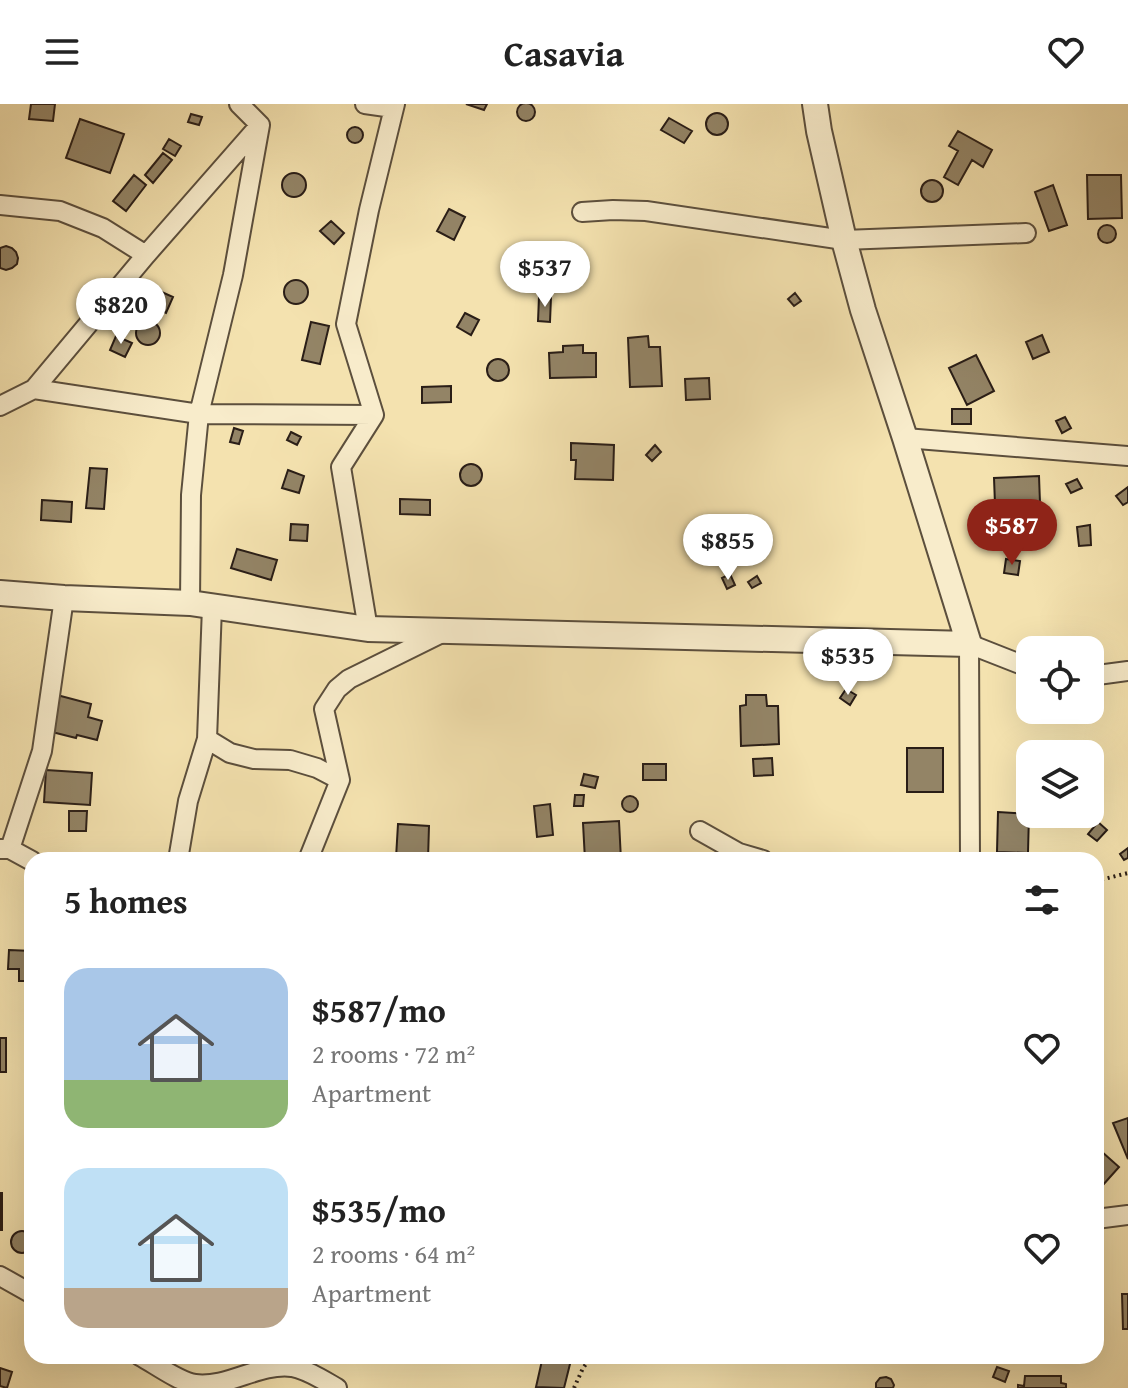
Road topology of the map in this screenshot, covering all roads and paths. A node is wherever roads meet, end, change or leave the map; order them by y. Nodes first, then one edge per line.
1 (239, 104) edge
2 (365, 104) edge
3 (815, 104) edge
4 (394, 106) edge
5 (260, 125) junction
6 (0, 205) edge
7 (582, 212) dead end
8 (1026, 233) dead end
9 (844, 240) junction
10 (146, 255) junction
11 (34, 389) junction
12 (0, 406) edge
13 (199, 414) junction
14 (374, 415) junction
15 (905, 438) junction
16 (1128, 456) edge
17 (0, 593) edge
18 (64, 598) junction
19 (201, 605) junction
20 (368, 629) junction
21 (449, 630) junction
22 (969, 644) junction
23 (1016, 662) edge
24 (1128, 671) edge
25 (1104, 674) edge
26 (207, 739) junction
27 (340, 780) junction
28 (700, 831) dead end
29 (5, 849) edge
30 (179, 852) edge
31 (311, 852) edge
32 (737, 852) edge
33 (970, 852) edge
34 (24, 857) edge
35 (1128, 873) edge
36 (1104, 879) edge
37 (1128, 1215) edge
38 (1104, 1218) edge
39 (0, 1276) edge
40 (24, 1290) edge
41 (155, 1364) edge
42 (586, 1364) edge
43 (337, 1388) edge
44 (574, 1388) edge

1 - 5 street
2 - 4 street
3 - 9 street
4 - 14 street
5 - 10 street
5 - 13 street
6 - 10 street
7 - 9 street
8 - 9 street
9 - 15 street
10 - 11 street
11 - 12 street
11 - 13 street
13 - 14 street
13 - 19 street
14 - 20 street
15 - 16 street
15 - 22 street
17 - 18 street
18 - 19 street
18 - 29 street
19 - 20 street
19 - 26 street
20 - 21 street
21 - 22 street
21 - 27 street
22 - 23 street
22 - 33 street
24 - 25 street
26 - 27 street
26 - 30 street
27 - 31 street
28 - 32 street
29 - 34 street
35 - 36 path
37 - 38 street
39 - 40 street
41 - 43 street
42 - 44 path

